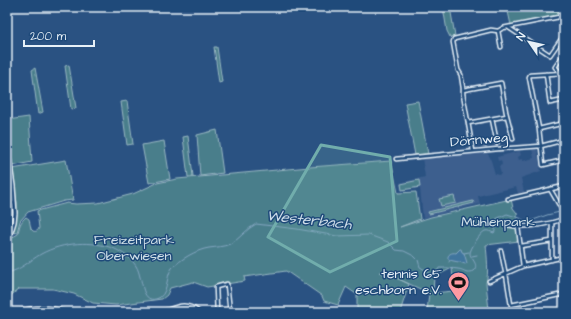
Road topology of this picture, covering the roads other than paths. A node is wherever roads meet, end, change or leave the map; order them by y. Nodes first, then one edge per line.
1 (563, 16) edge
2 (564, 22) edge
3 (509, 27) junction
4 (498, 31) junction
5 (564, 35) edge
6 (501, 47) dead end
7 (564, 54) edge
8 (560, 73) junction
9 (564, 73) edge
10 (546, 74) junction
11 (463, 90) junction
12 (564, 100) edge
13 (507, 116) junction
14 (492, 119) junction
15 (468, 123) junction
16 (564, 123) edge
17 (538, 129) junction
18 (513, 139) dead end
19 (564, 140) edge
20 (497, 143) dead end
21 (7, 145) edge
22 (541, 146) junction
23 (473, 151) junction
24 (396, 159) dead end
25 (564, 160) edge
26 (564, 186) edge
27 (550, 189) junction
28 (508, 199) dead end
29 (14, 203) junction
30 (7, 204) edge
31 (561, 208) dead end
32 (564, 219) edge
33 (552, 223) junction
34 (507, 225) dead end
35 (518, 227) junction
36 (552, 241) junction
37 (7, 244) edge
38 (521, 246) junction
39 (501, 251) dead end
40 (564, 257) edge
41 (552, 260) junction
42 (523, 266) junction
43 (506, 274) junction
44 (489, 281) dead end
45 (564, 294) edge
46 (19, 312) edge
47 (66, 312) edge
48 (162, 312) edge
49 (199, 312) edge
50 (217, 312) edge
51 (230, 312) edge

1 - 2 street
1 - 3 street
3 - 4 street
3 - 5 street
4 - 6 street
4 - 11 street
7 - 8 street
8 - 9 street
8 - 10 street
10 - 12 street
10 - 17 street
11 - 13 street
11 - 15 street
13 - 14 street
13 - 18 street
14 - 15 street
14 - 20 street
15 - 23 street
16 - 17 street
17 - 22 street
19 - 22 street, Dörnweg
21 - 29 main road
22 - 23 street, Dörnweg
22 - 25 street
23 - 24 street, Dörnweg
26 - 27 street
27 - 28 street
27 - 31 street
29 - 30 street
29 - 37 main road
32 - 33 street
33 - 35 street
33 - 36 street
34 - 35 street
35 - 38 street
36 - 38 street
36 - 41 street
38 - 42 street
39 - 43 street
40 - 41 street
41 - 42 street
42 - 43 street
43 - 44 street
43 - 45 street
46 - 47 street
48 - 49 street
50 - 51 street

